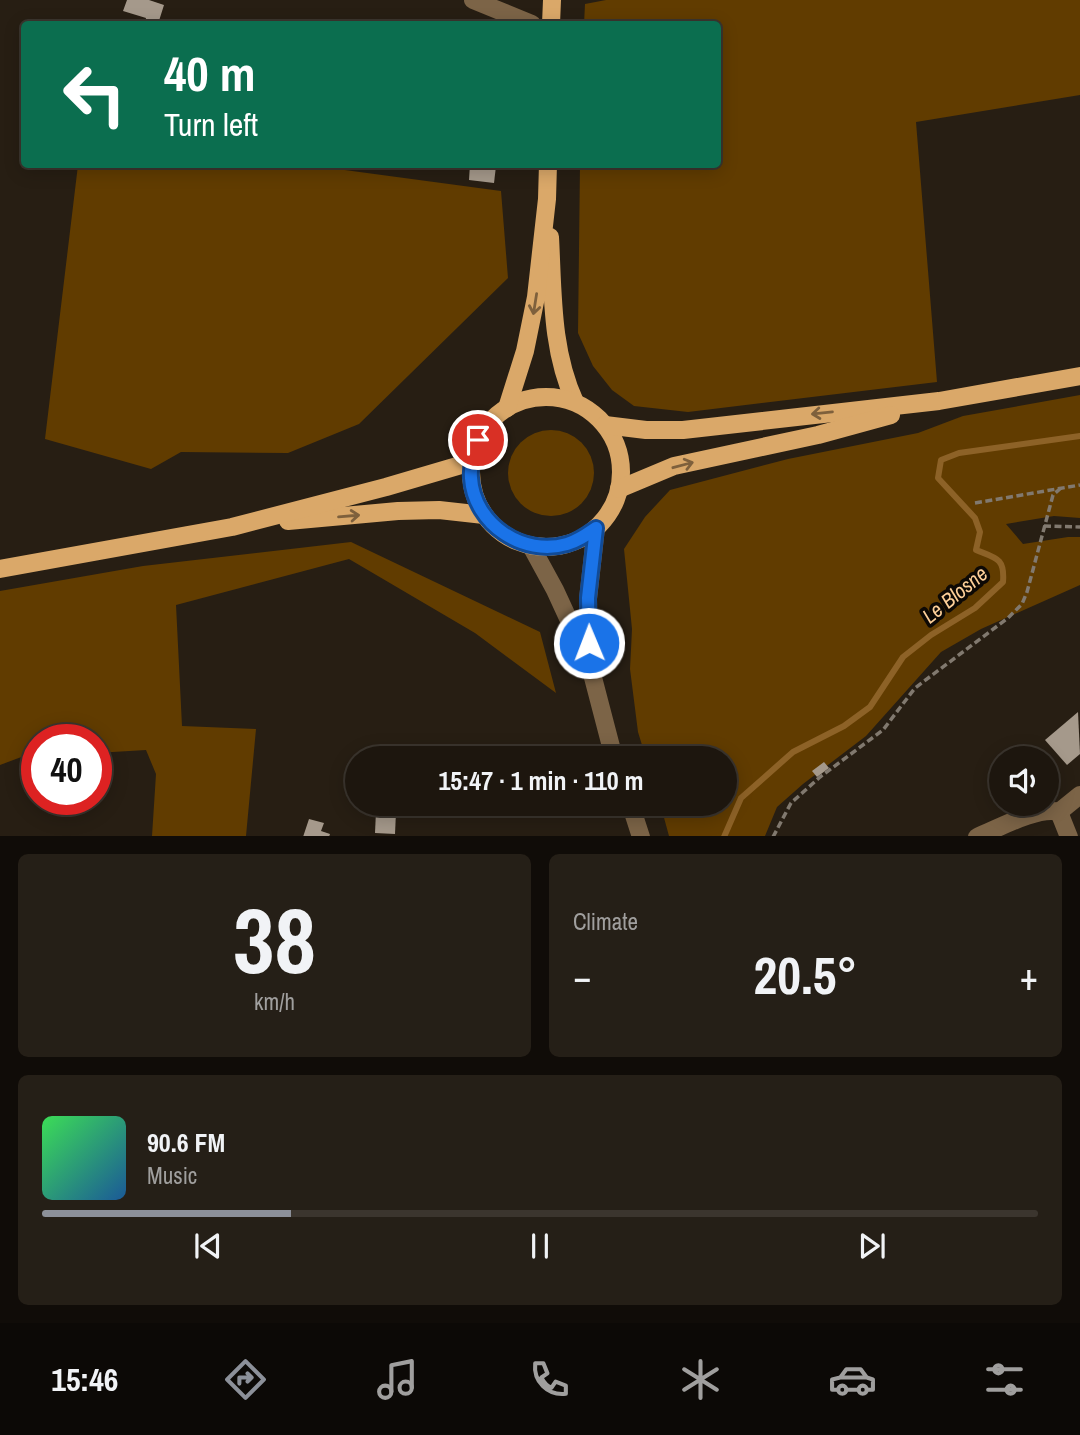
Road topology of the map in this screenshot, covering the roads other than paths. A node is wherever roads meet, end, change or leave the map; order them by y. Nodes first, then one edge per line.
1 (473, 0) edge
2 (552, 0) edge
3 (525, 21) edge
4 (551, 21) edge
5 (548, 168) edge
6 (547, 199) junction
7 (1080, 376) edge
8 (939, 401) junction
9 (575, 402) junction
10 (507, 408) junction
11 (605, 425) junction
12 (471, 461) junction
13 (620, 489) junction
14 (484, 515) junction
15 (232, 527) junction
16 (596, 528) junction
17 (531, 545) junction
18 (0, 569) edge
19 (590, 666) junction
20 (611, 746) edge
21 (1080, 796) edge
22 (1059, 812) joint
23 (635, 816) edge
24 (1031, 816) edge
25 (642, 836) edge
26 (976, 836) edge
27 (1069, 836) edge

1 - 3 street
2 - 4 main road
5 - 6 main road
6 - 9 main road
6 -> 10 main road
7 - 8 main road
8 -> 11 main road
13 -> 8 main road
9 - 10 main road
9 - 11 main road
10 - 12 main road
11 - 13 main road
12 - 14 main road
12 - 15 main road
13 - 16 main road
15 -> 14 main road
14 - 17 main road
15 - 18 main road
16 - 17 main road
16 - 19 street
17 - 19 street
19 - 20 street
21 - 22 street
22 - 27 street
23 - 25 street
24 - 26 street

